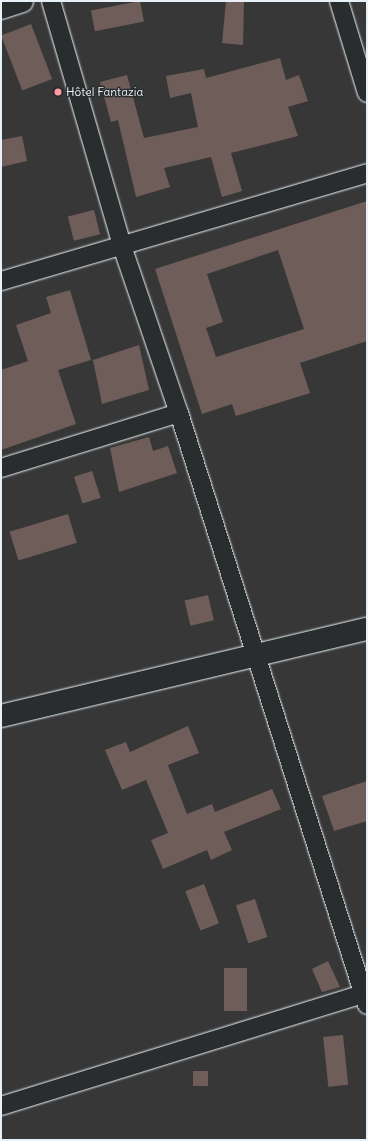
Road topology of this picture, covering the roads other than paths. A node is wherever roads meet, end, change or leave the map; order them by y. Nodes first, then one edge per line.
1 (22, 1) edge
2 (51, 1) edge
3 (339, 1) edge
4 (1, 8) edge
5 (367, 93) edge
6 (367, 173) edge
7 (122, 246) junction
8 (1, 281) edge
9 (179, 413) junction
10 (1, 468) edge
11 (367, 629) edge
12 (256, 657) junction
13 (1, 716) edge
14 (366, 997) edge
15 (1, 1106) edge

1 - 4 street
2 - 7 street
3 - 5 street
6 - 7 street
7 - 8 street
7 - 9 street
9 - 10 street
9 - 12 street
11 - 12 street
12 - 13 street
12 - 14 street
14 - 15 street

